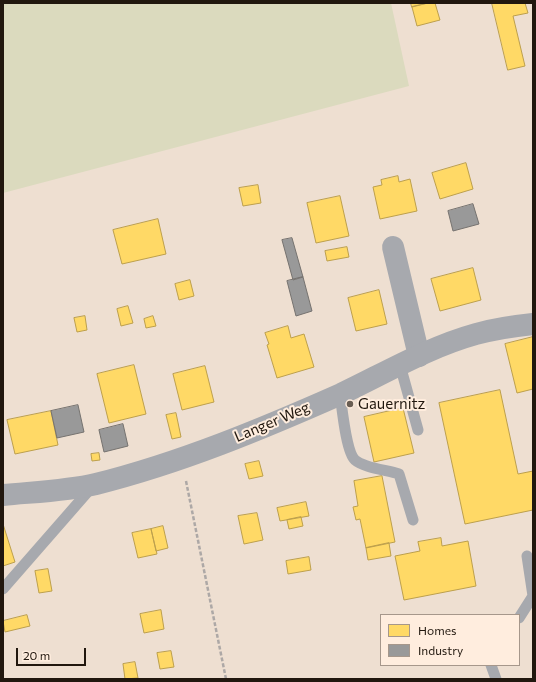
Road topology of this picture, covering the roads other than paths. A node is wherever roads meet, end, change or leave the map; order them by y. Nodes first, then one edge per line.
1 (393, 246) dead end
2 (533, 324) edge
3 (419, 356) junction
4 (400, 365) junction
5 (340, 394) junction
6 (418, 430) dead end
7 (95, 484) junction
8 (3, 495) edge
9 (413, 520) dead end
10 (527, 556) dead end
11 (3, 589) edge
12 (520, 616) edge
13 (491, 666) edge
14 (496, 679) edge

1 - 3 street
2 - 3 street, Langer Weg
3 - 4 street, Langer Weg
4 - 5 street, Langer Weg
4 - 6 lane
5 - 7 street, Langer Weg
5 - 9 lane
7 - 8 street, Langer Weg
7 - 11 lane
10 - 12 lane
13 - 14 lane

